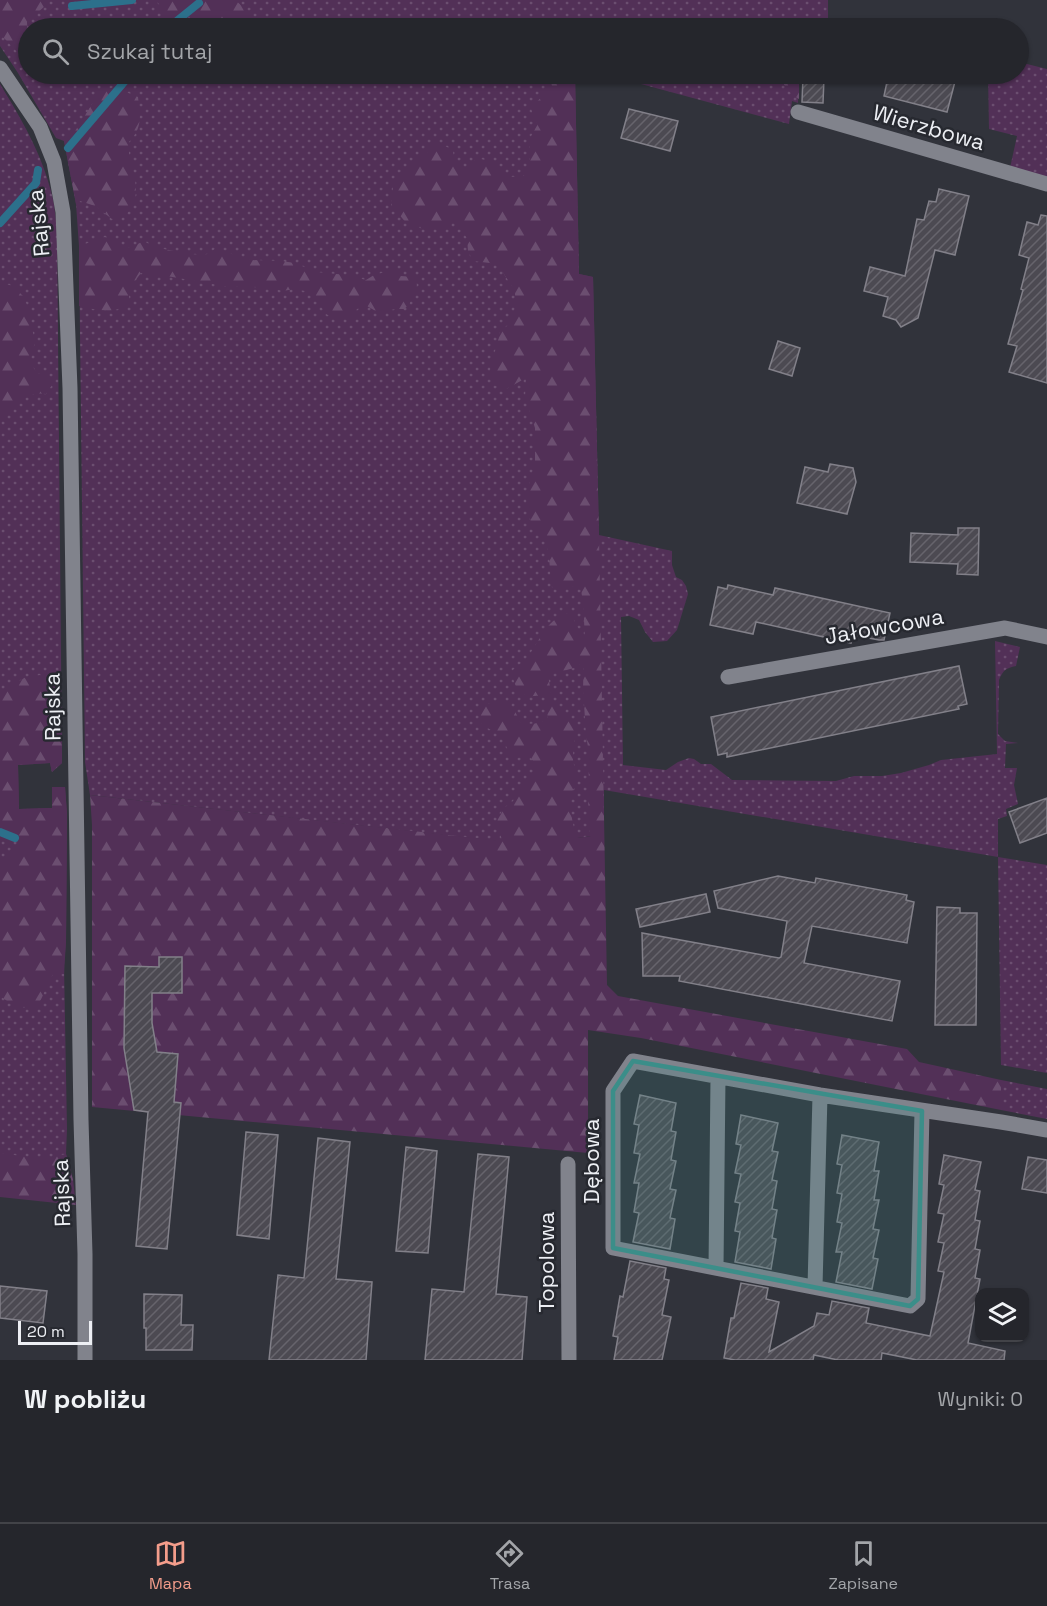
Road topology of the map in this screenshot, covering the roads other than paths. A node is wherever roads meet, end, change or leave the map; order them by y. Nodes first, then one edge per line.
1 (0, 68) edge
2 (798, 112) dead end
3 (1047, 184) edge
4 (1047, 637) edge
5 (728, 677) dead end
6 (718, 1077) junction
7 (820, 1095) junction
8 (922, 1111) junction
9 (1047, 1130) edge
10 (568, 1164) dead end
11 (716, 1268) junction
12 (815, 1287) junction
13 (85, 1360) edge
14 (570, 1360) edge

1 - 13 street, Rajska
2 - 3 street, Wierzbowa
4 - 5 street, Jałowcowa
6 - 7 street, Dębowa
6 - 11 street
6 - 11 street, Dębowa
7 - 8 street, Dębowa
7 - 12 street
8 - 9 street, Dębowa
8 - 12 street, Dębowa
10 - 14 street, Topolowa
11 - 12 street, Dębowa

